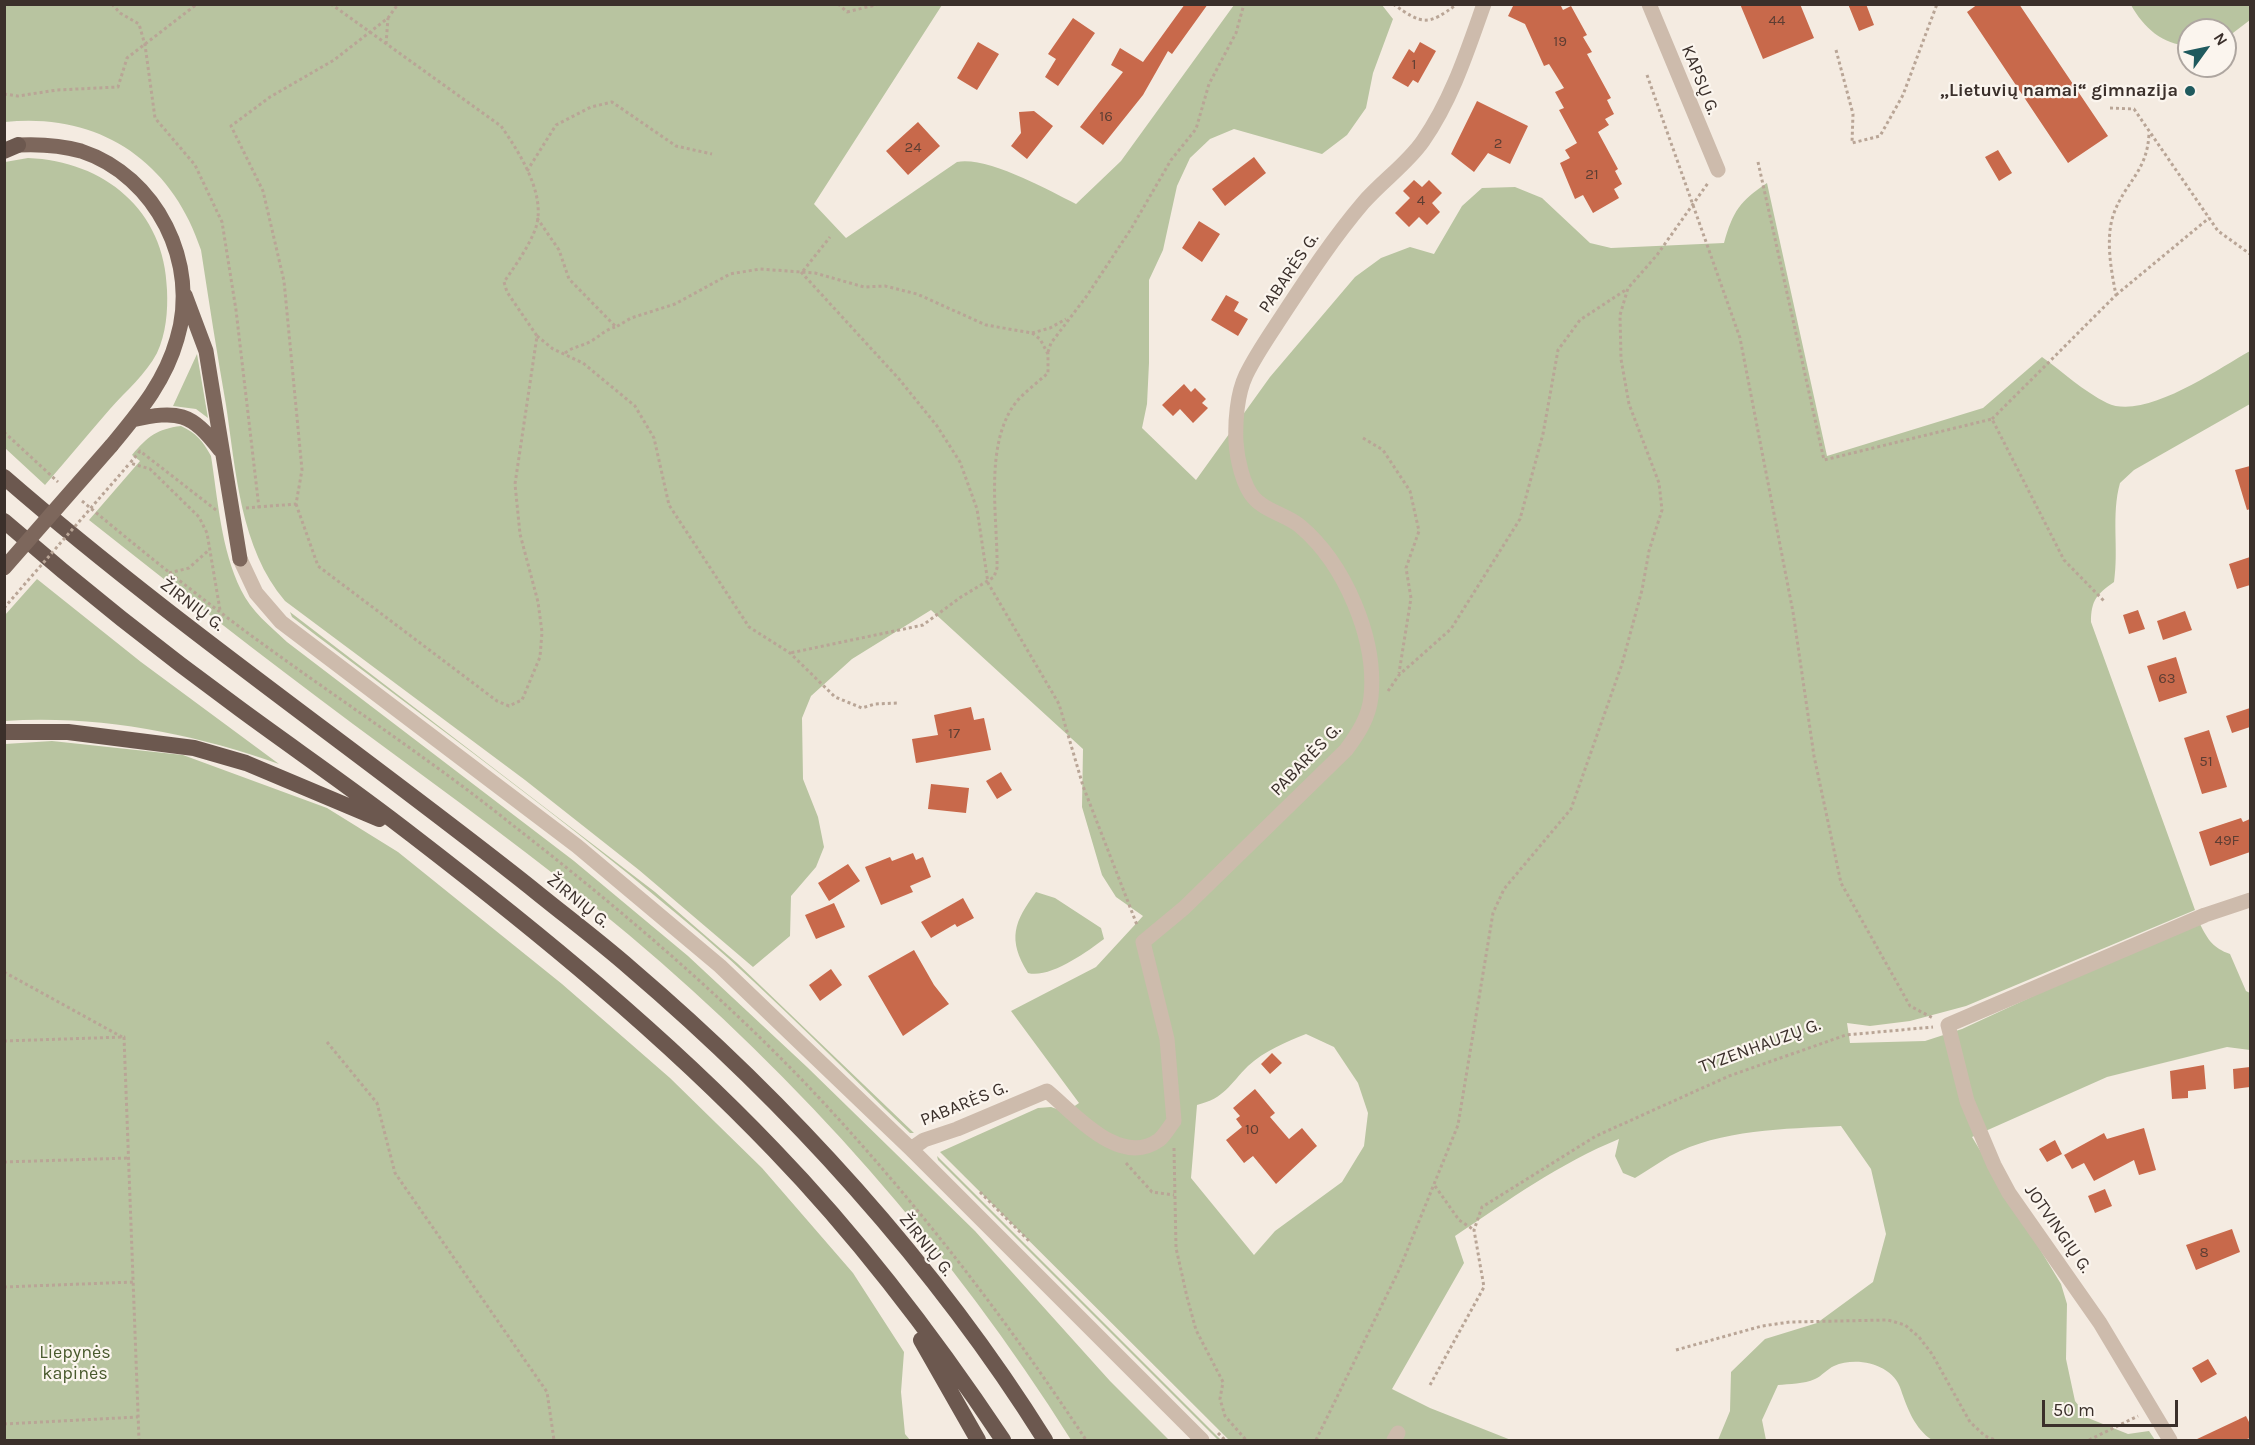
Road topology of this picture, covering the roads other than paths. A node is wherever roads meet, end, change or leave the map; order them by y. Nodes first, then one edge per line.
1 (1484, 4) edge
2 (1649, 4) edge
3 (9, 147) edge
4 (1718, 170) road end
5 (184, 293) junction
6 (132, 420) junction
7 (221, 452) junction
8 (4, 477) edge
9 (4, 521) edge
10 (240, 560) joint
11 (4, 568) edge
12 (4, 732) edge
13 (409, 832) junction
14 (2250, 900) edge
15 (911, 1149) junction
16 (894, 1289) junction
17 (978, 1440) edge
18 (1002, 1440) edge
19 (1045, 1440) edge
20 (1202, 1440) edge
21 (2169, 1440) edge

1 - 15 street, PABARĖS G.
2 - 4 street, KAPSŲ G.
3 - 5 main road
5 - 6 main road
5 - 7 main road
6 - 7 main road
6 - 11 main road, bridge
7 - 10 main road
8 - 19 highway, ŽIRNIŲ G.
9 - 13 highway
10 - 15 street
12 - 13 highway
13 - 16 highway
14 - 21 street, JOTVINGIŲ G.
15 - 20 street
16 - 17 highway
16 - 18 highway

